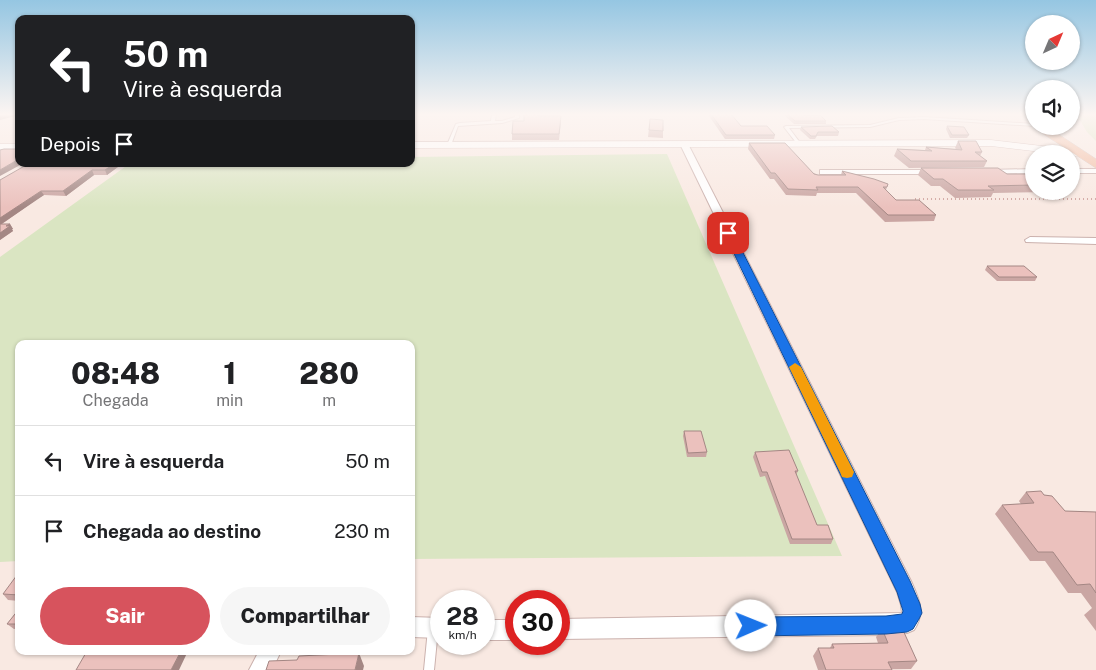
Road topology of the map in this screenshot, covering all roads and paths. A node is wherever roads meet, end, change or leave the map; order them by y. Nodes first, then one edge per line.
1 (685, 145) edge
2 (0, 147) edge
3 (15, 147) edge
4 (1080, 155) edge
5 (1096, 164) edge
6 (1025, 171) edge
7 (1080, 171) edge
8 (1096, 171) edge
9 (823, 172) dead end
10 (948, 172) edge
11 (976, 172) edge
12 (916, 199) edge
13 (1096, 199) edge
14 (1030, 240) dead end
15 (1096, 241) edge
16 (415, 628) edge
17 (430, 628) edge
18 (570, 629) edge
19 (269, 655) edge
20 (432, 655) edge
21 (260, 670) edge
22 (429, 670) edge

1 - 18 street
2 - 3 street
4 - 5 main road
6 - 11 street
7 - 8 street
9 - 10 street
12 - 13 path
14 - 15 street
16 - 17 street
19 - 21 street
20 - 22 lane

